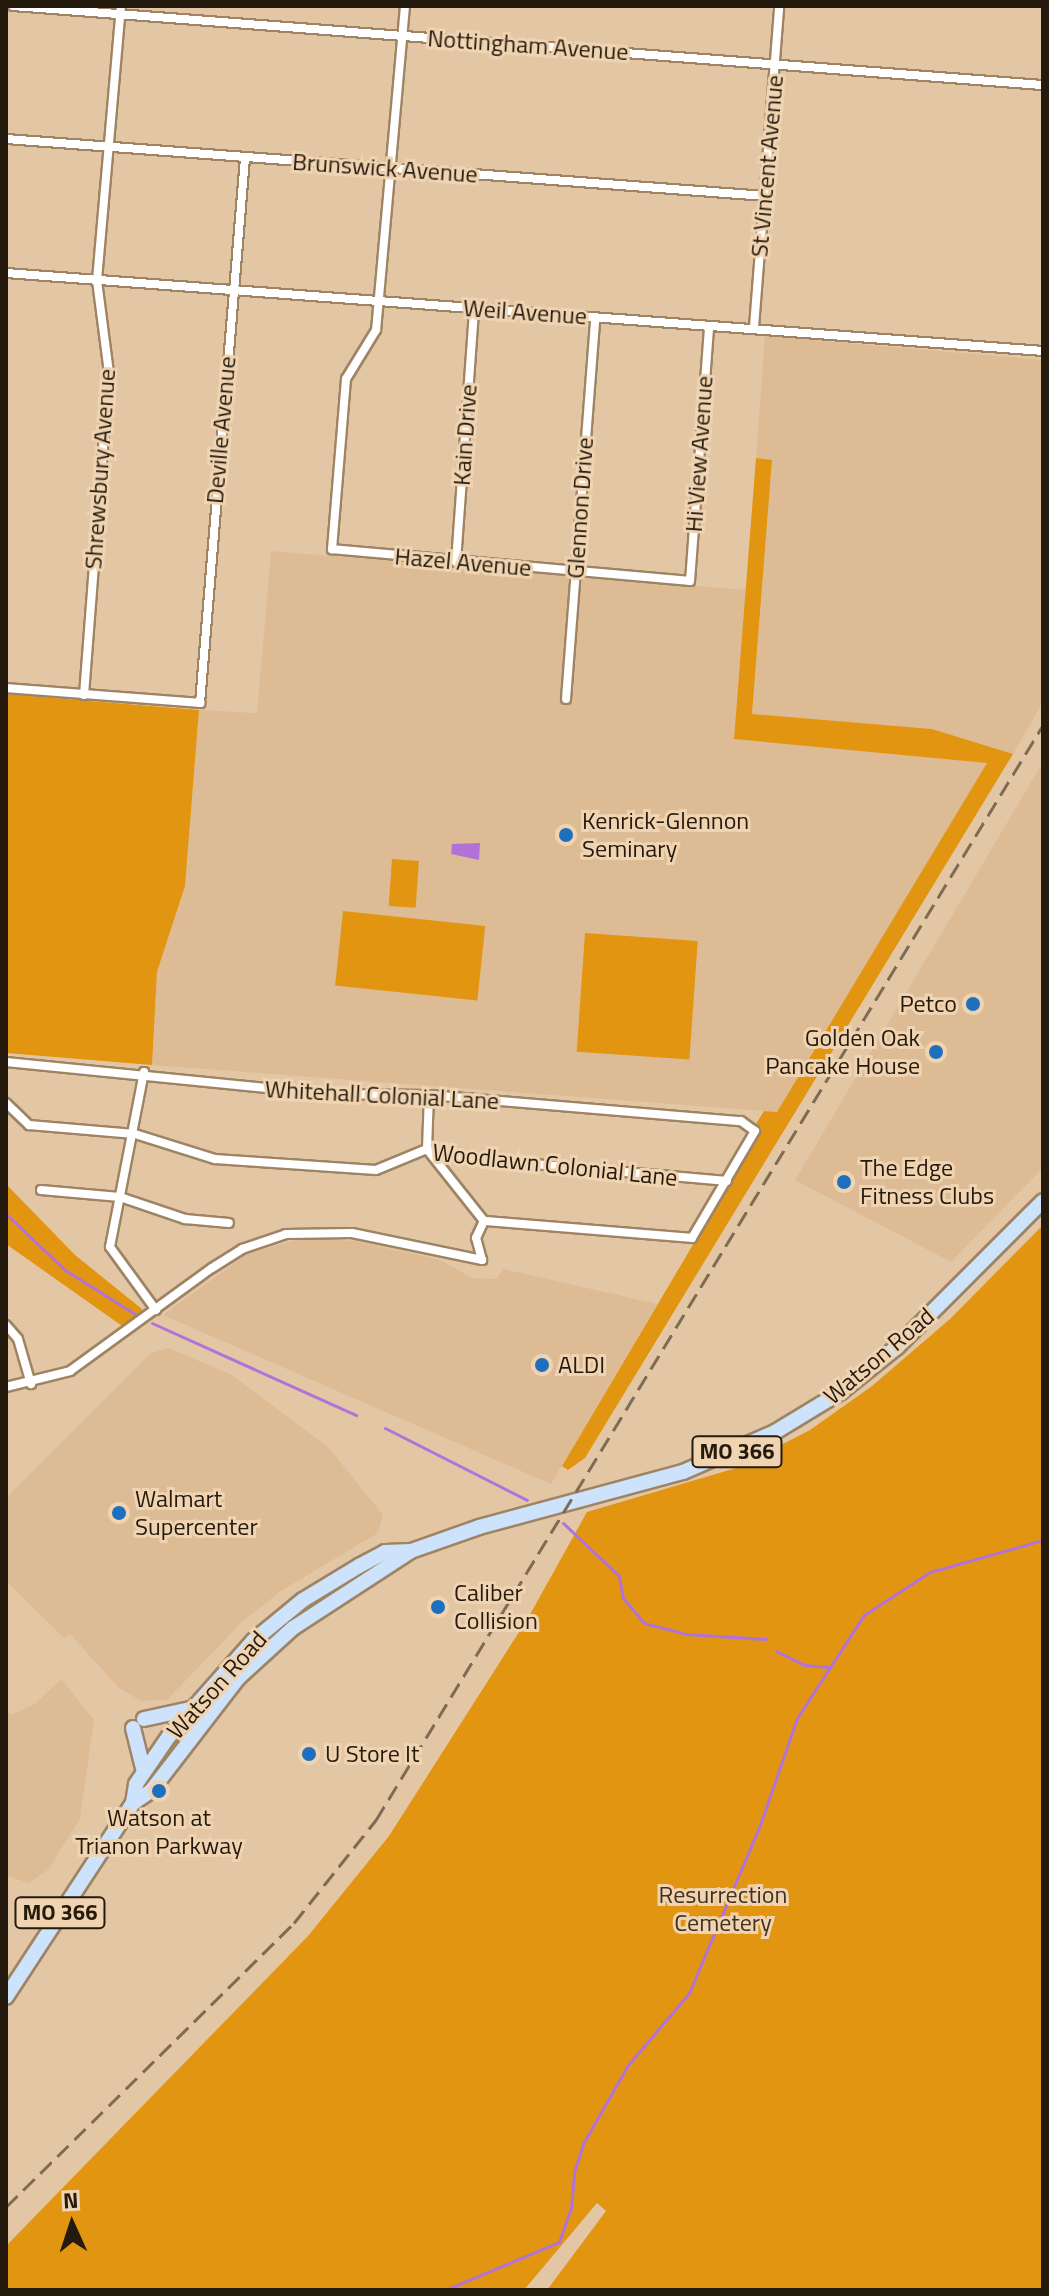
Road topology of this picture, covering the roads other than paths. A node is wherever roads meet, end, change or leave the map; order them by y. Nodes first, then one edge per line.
1 (13, 6) edge
2 (405, 6) edge
3 (779, 6) edge
4 (121, 10) edge
5 (403, 36) junction
6 (775, 65) junction
7 (1043, 85) edge
8 (6, 139) edge
9 (107, 147) junction
10 (245, 158) junction
11 (390, 168) junction
12 (765, 196) junction
13 (6, 273) edge
14 (97, 280) junction
15 (233, 289) junction
16 (379, 301) junction
17 (474, 308) junction
18 (595, 318) junction
19 (709, 327) junction
20 (754, 327) junction
21 (1043, 351) edge
22 (456, 562) junction
23 (575, 571) junction
24 (690, 581) joint
25 (6, 688) edge
26 (84, 695) junction
27 (566, 699) dead end
28 (6, 1062) edge
29 (144, 1072) junction
30 (429, 1095) junction
31 (6, 1103) edge
32 (135, 1134) junction
33 (427, 1149) junction
34 (727, 1181) junction
35 (41, 1190) dead end
36 (120, 1197) junction
37 (1043, 1201) edge
38 (484, 1221) junction
39 (229, 1223) dead end
40 (156, 1310) junction
41 (6, 1325) edge
42 (31, 1384) junction
43 (6, 1387) edge
44 (411, 1551) junction
45 (190, 1709) junction
46 (144, 1772) junction
47 (133, 1803) junction
48 (6, 1997) edge

1 - 4 street, Nottingham Avenue
2 - 5 street
3 - 6 street, St Vincent Avenue
4 - 5 street, Nottingham Avenue
4 - 9 street, Shrewsbury Avenue
5 - 6 street, Nottingham Avenue
5 - 11 street
6 - 7 street, Nottingham Avenue
6 - 12 street, St Vincent Avenue
8 - 9 street, Brunswick Avenue
9 - 10 street, Brunswick Avenue
9 - 14 street, Shrewsbury Avenue
10 - 11 street, Brunswick Avenue
10 - 15 street, Deville Avenue
11 - 12 street, Brunswick Avenue
11 - 16 street
12 - 20 street, St Vincent Avenue
13 - 14 street, Weil Avenue
14 - 15 street, Weil Avenue
14 - 26 street, Shrewsbury Avenue
15 - 16 street, Weil Avenue
15 - 26 street, Deville Avenue
16 - 17 street, Weil Avenue
16 - 22 street, Hazel Avenue
17 - 18 street, Weil Avenue
17 - 22 street, Kain Drive
18 - 19 street, Weil Avenue
18 - 23 street, Glennon Drive
19 - 20 street, Weil Avenue
19 - 24 street, Hi View Avenue
20 - 21 street, Weil Avenue
22 - 23 street, Hazel Avenue
23 - 24 street, Hazel Avenue
23 - 27 street, Glennon Drive
25 - 26 street
28 - 29 street, Whitehall Colonial Lane
29 - 30 street, Whitehall Colonial Lane
29 - 32 street
30 - 33 street
30 - 34 street, Whitehall Colonial Lane
31 - 32 street, Woodlawn Colonial Lane
32 - 33 street, Woodlawn Colonial Lane
32 - 36 street
33 - 34 street, Woodlawn Colonial Lane
33 - 38 street
34 - 38 street
35 - 36 street
36 - 39 street
36 - 40 street
37 - 44 main road, Watson Road / MO 366
38 - 40 street
40 - 42 street
41 - 42 street
42 - 43 street
44 - 45 main road, Watson Road / MO 366
44 - 47 main road, Watson Road / MO 366
45 - 46 main road, Watson Road / MO 366
45 - 46 main road
46 - 47 main road, Watson Road / MO 366
47 - 48 main road, Watson Road / MO 366

